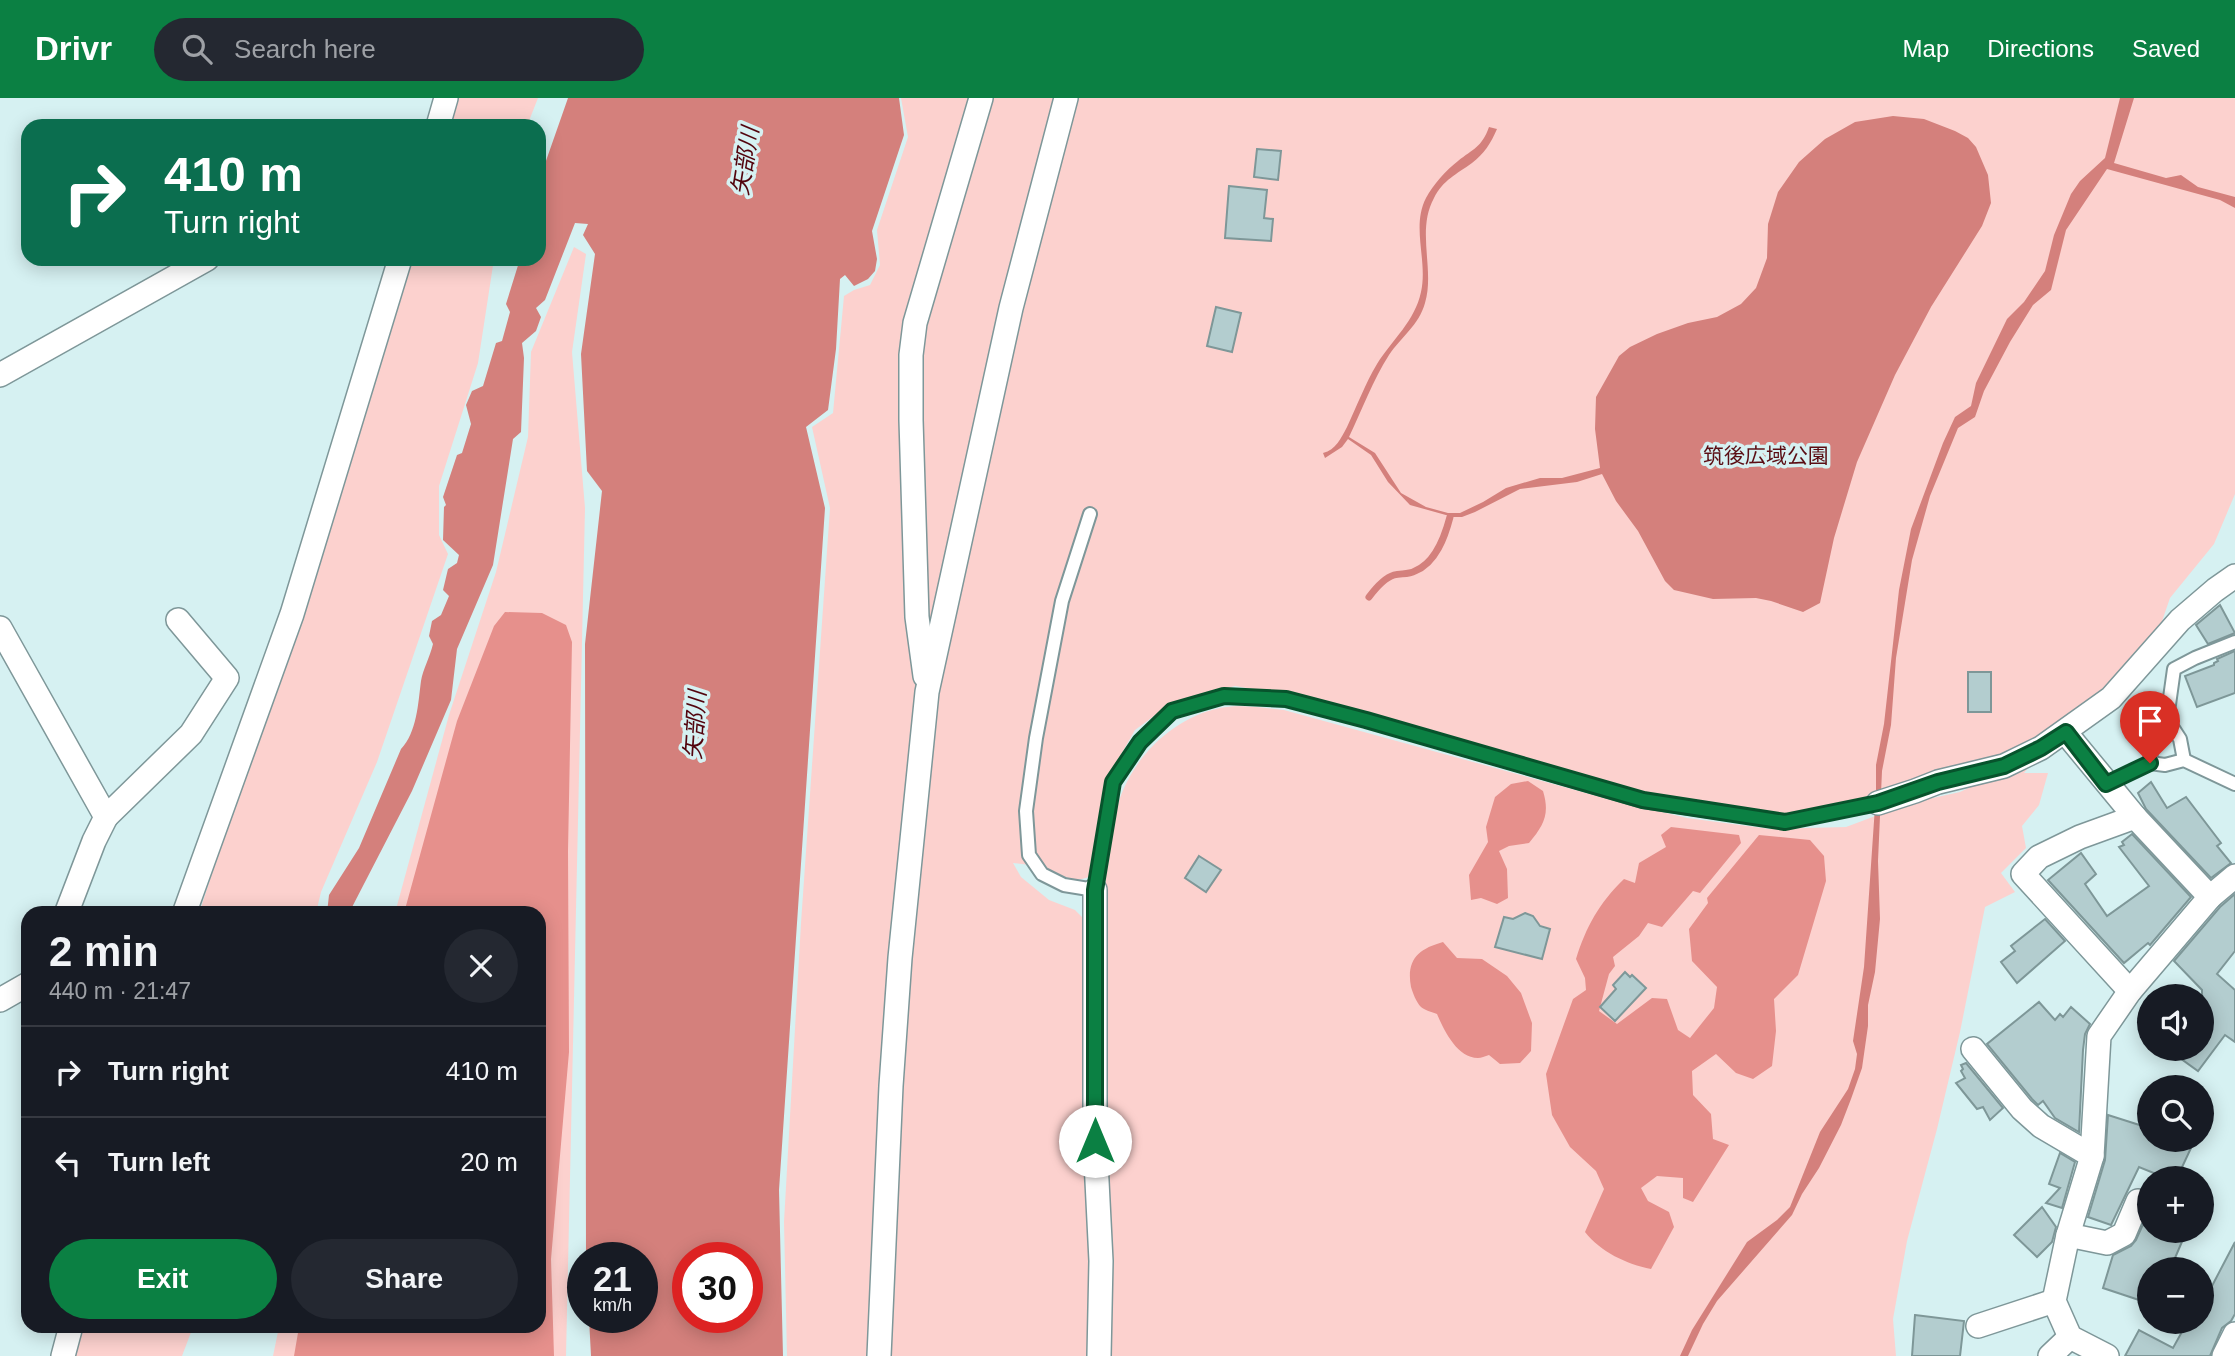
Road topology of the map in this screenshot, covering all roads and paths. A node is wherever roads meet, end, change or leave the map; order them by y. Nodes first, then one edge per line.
1 (446, 98) edge
2 (981, 98) edge
3 (1066, 98) edge
4 (440, 119) edge
5 (194, 266) edge
6 (398, 266) edge
7 (0, 375) edge
8 (1090, 514) dead end
9 (2235, 576) edge
10 (178, 620) dead end
11 (0, 628) edge
12 (2235, 642) edge
13 (928, 692) junction
14 (2167, 719) junction
15 (2066, 732) junction
16 (2183, 760) junction
17 (2150, 763) junction
18 (2106, 784) junction
19 (2235, 784) edge
20 (1878, 803) joint
21 (106, 817) junction
22 (2135, 817) junction
23 (2235, 876) edge
24 (1095, 890) junction
25 (2210, 897) junction
26 (69, 906) edge
27 (187, 906) edge
28 (21, 988) edge
29 (2130, 991) junction
30 (0, 1000) edge
31 (1973, 1049) dead end
32 (2092, 1156) junction
33 (2137, 1201) dead end
34 (2068, 1235) junction
35 (2054, 1301) junction
36 (1978, 1326) dead end
37 (69, 1333) edge
38 (2235, 1334) edge
39 (2070, 1336) junction
40 (63, 1356) edge
41 (879, 1356) edge
42 (1099, 1356) edge
43 (2050, 1356) edge
44 (2107, 1356) edge
45 (2224, 1356) edge

1 - 4 street
2 - 13 street
3 - 13 street
5 - 7 street
6 - 27 street
8 - 24 lane
9 - 15 street
10 - 21 street
11 - 21 street
12 - 14 lane
13 - 41 street
14 - 16 lane
14 - 17 lane
15 - 18 street
15 - 20 street
16 - 17 lane
16 - 19 lane
17 - 18 lane
18 - 22 street
20 - 24 lane
21 - 26 street
22 - 25 street
22 - 29 street
23 - 25 street
24 - 42 street
25 - 29 street
28 - 30 street
29 - 32 street
31 - 32 street
32 - 34 street
33 - 34 street
34 - 35 street
35 - 36 street
35 - 39 street
37 - 40 street
38 - 45 street
39 - 43 street
39 - 44 street

